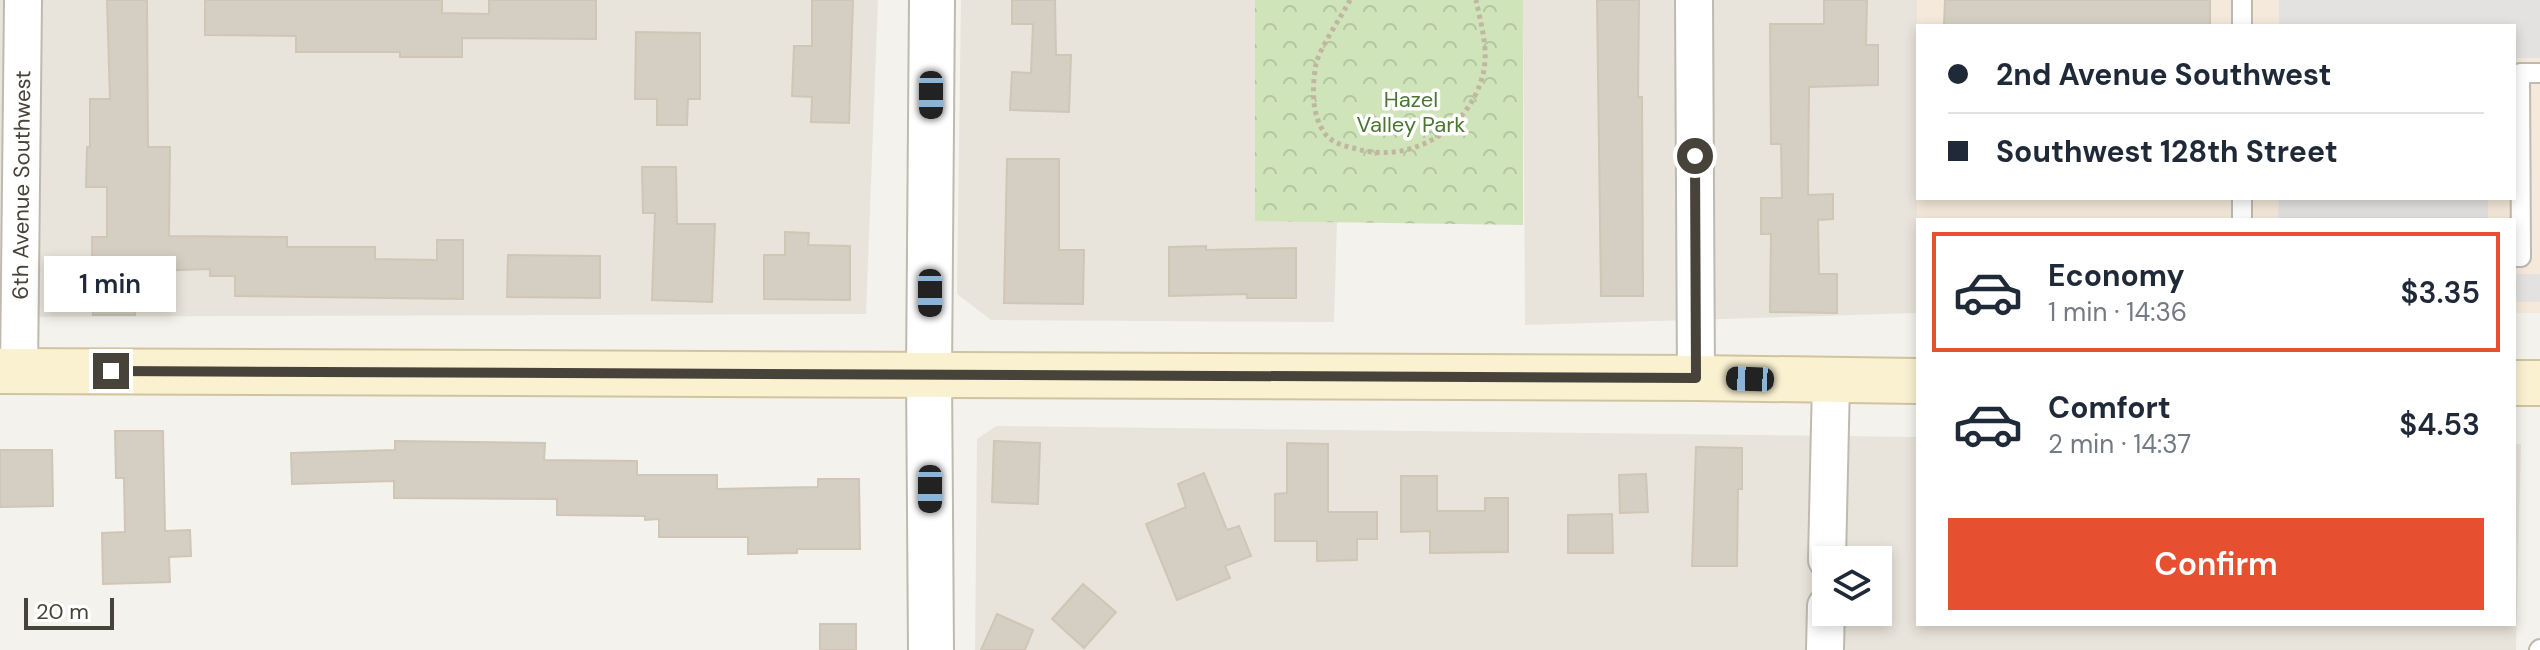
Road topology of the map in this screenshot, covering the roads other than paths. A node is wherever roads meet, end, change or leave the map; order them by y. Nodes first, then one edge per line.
1 (23, 0) edge
2 (932, 0) edge
3 (1694, 0) edge
4 (2242, 0) edge
5 (2242, 24) edge
6 (2540, 73) edge
7 (2518, 257) edge
8 (2540, 264) edge
9 (10, 371) edge
10 (929, 374) junction
11 (1696, 378) junction
12 (1831, 381) junction
13 (1916, 381) edge
14 (2516, 383) edge
15 (2540, 383) edge
16 (1827, 546) edge
17 (1826, 626) edge
18 (931, 650) edge
19 (1825, 650) edge

1 - 9 street, 6th Avenue Southwest
2 - 10 street
3 - 11 street
4 - 5 lane
6 - 7 lane
7 - 8 lane
9 - 10 main road
10 - 11 main road
10 - 18 street
11 - 12 main road
12 - 13 main road
12 - 16 street
14 - 15 main road
17 - 19 street

